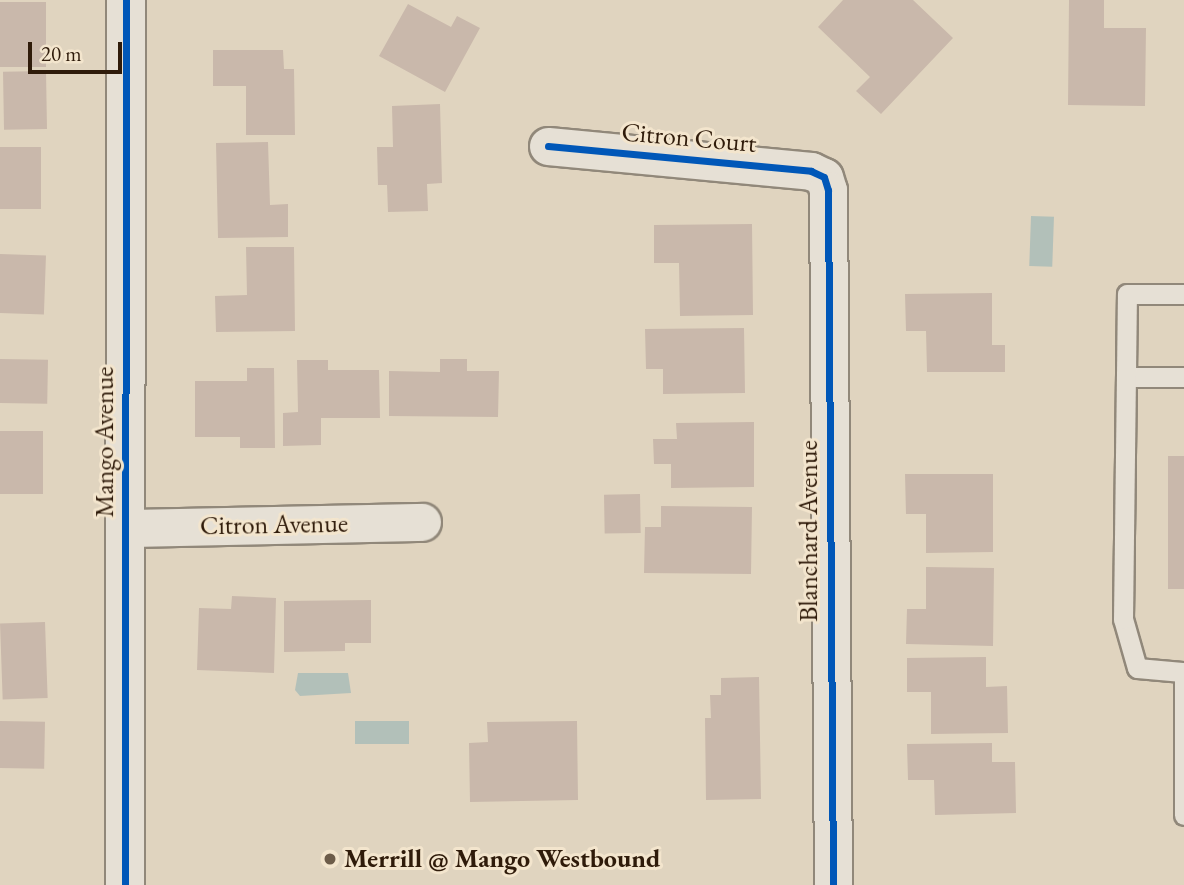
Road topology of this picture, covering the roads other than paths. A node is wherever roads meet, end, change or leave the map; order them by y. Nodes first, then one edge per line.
1 (126, 0) edge
2 (548, 146) dead end
3 (824, 177) joint
4 (1184, 294) edge
5 (1126, 377) junction
6 (1184, 377) edge
7 (422, 522) dead end
8 (125, 528) junction
9 (1183, 672) edge
10 (1184, 784) edge
11 (1184, 815) edge
12 (125, 885) edge
13 (832, 885) edge

1 - 8 street, Mango Avenue
2 - 3 street, Citron Court
3 - 13 street, Blanchard Avenue
4 - 5 lane
5 - 6 lane
5 - 9 lane
7 - 8 street, Citron Avenue
8 - 12 street, Mango Avenue
9 - 10 lane
10 - 11 lane

